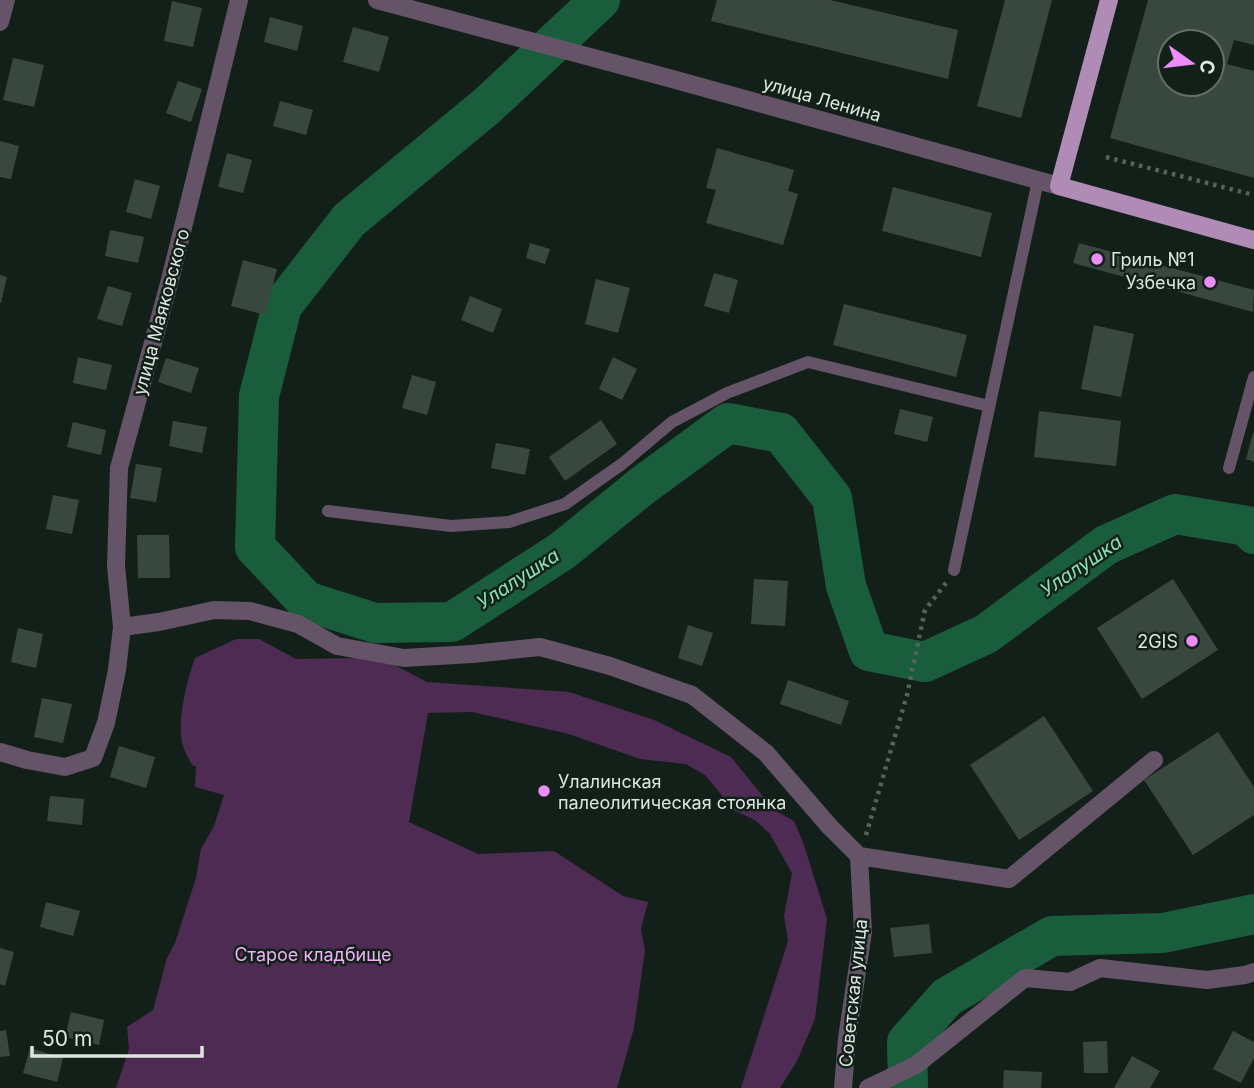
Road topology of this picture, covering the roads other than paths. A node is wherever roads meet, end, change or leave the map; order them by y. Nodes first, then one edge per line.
1 (6, 0) edge
2 (239, 0) edge
3 (377, 0) edge
4 (1109, 0) edge
5 (0, 22) edge
6 (1038, 181) junction
7 (1059, 186) junction
8 (1254, 240) edge
9 (1254, 377) edge
10 (989, 406) junction
11 (1228, 468) dead end
12 (328, 511) dead end
13 (954, 570) road end
14 (122, 627) junction
15 (0, 752) edge
16 (1154, 760) dead end
17 (859, 856) junction
18 (1254, 972) edge
19 (843, 1088) edge
20 (868, 1088) edge

1 - 5 street
2 - 14 street, улица Маяковского
3 - 6 street, улица Ленина
4 - 7 main road
6 - 7 street, улица Ленина
6 - 10 lane
7 - 8 main road, улица Ленина
9 - 11 lane
10 - 12 lane
10 - 13 lane
14 - 15 street, улица Маяковского
14 - 17 street
16 - 17 street
17 - 19 street, Советская улица
18 - 20 street

